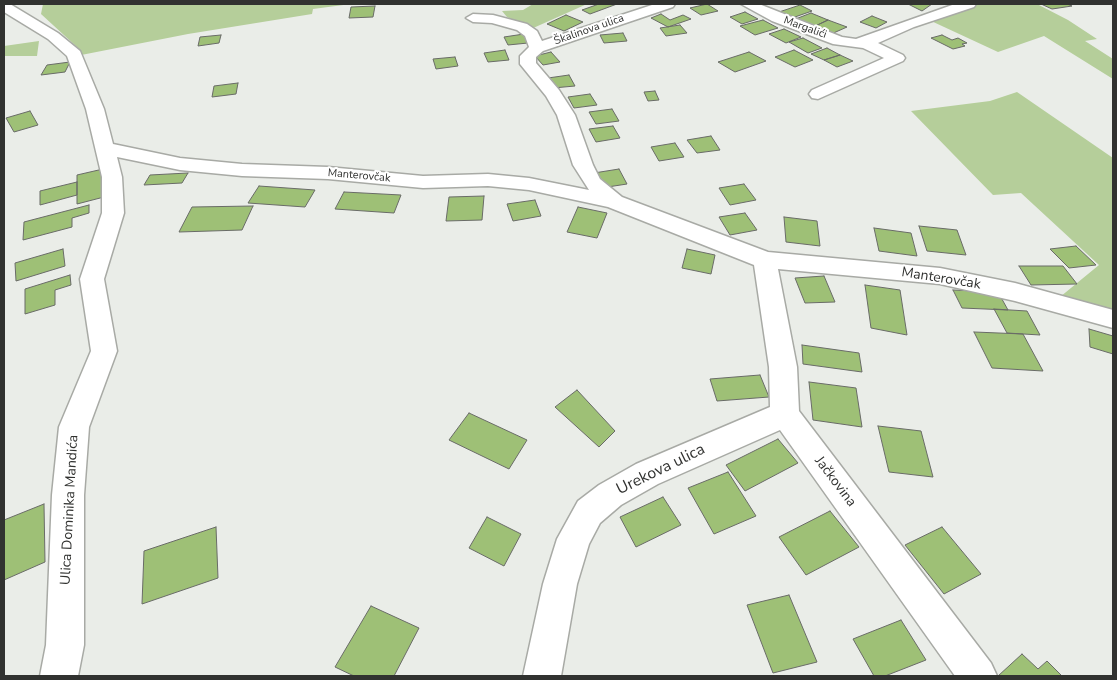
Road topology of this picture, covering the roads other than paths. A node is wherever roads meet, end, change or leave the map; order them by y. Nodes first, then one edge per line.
1 (668, 4) edge
2 (748, 4) edge
3 (969, 4) edge
4 (4, 6) edge
5 (473, 18) dead end
6 (865, 43) junction
7 (537, 48) junction
8 (818, 94) dead end
9 (104, 148) junction
10 (614, 202) junction
11 (765, 260) junction
12 (1113, 319) edge
13 (785, 414) junction
14 (59, 676) edge
15 (542, 676) edge
16 (978, 676) edge

1 - 7 street, Škalinova ulica
2 - 6 street, Margalići
3 - 6 street, Margalići
4 - 9 street, Ulica Dominika Mandića
5 - 7 street, Škalinova ulica
6 - 8 street, Margalići
7 - 10 street, Škalinova ulica
9 - 10 street, Manterovčak
9 - 14 street, Ulica Dominika Mandića
10 - 11 street, Manterovčak
11 - 12 street, Manterovčak
11 - 13 street
13 - 15 street, Urekova ulica
13 - 16 street, Jačkovina

